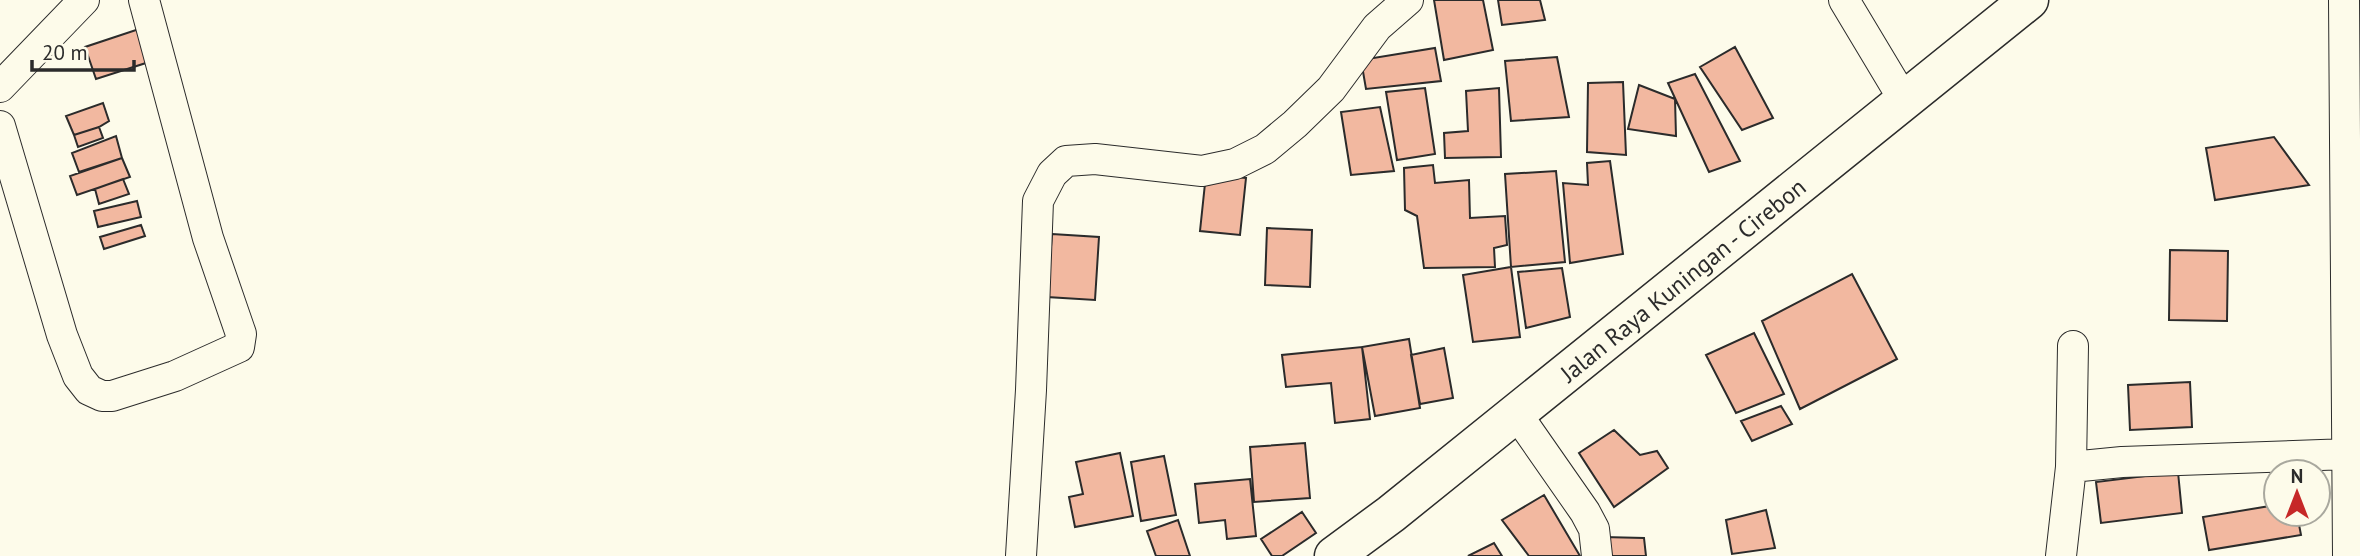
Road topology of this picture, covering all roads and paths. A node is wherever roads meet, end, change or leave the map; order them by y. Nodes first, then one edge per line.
1 (84, 0) edge
2 (144, 0) edge
3 (1408, 0) edge
4 (1844, 0) edge
5 (2029, 0) edge
6 (2344, 0) edge
7 (0, 87) edge
8 (1904, 100) junction
9 (0, 126) edge
10 (2073, 346) dead end
11 (1516, 413) junction
12 (2349, 454) junction
13 (2071, 467) junction
14 (1021, 556) edge
15 (1334, 556) edge
16 (1597, 556) edge
17 (2061, 556) edge
18 (2348, 556) edge

1 - 7 street
2 - 9 street
3 - 14 street
4 - 8 street
5 - 8 highway, Jalan Raya Kuningan - Cirebon
6 - 12 street
8 - 11 highway, Jalan Raya Kuningan - Cirebon
10 - 13 street
11 - 15 highway, Jalan Raya Kuningan - Cirebon
11 - 16 street
12 - 13 street
12 - 18 street
13 - 17 street

